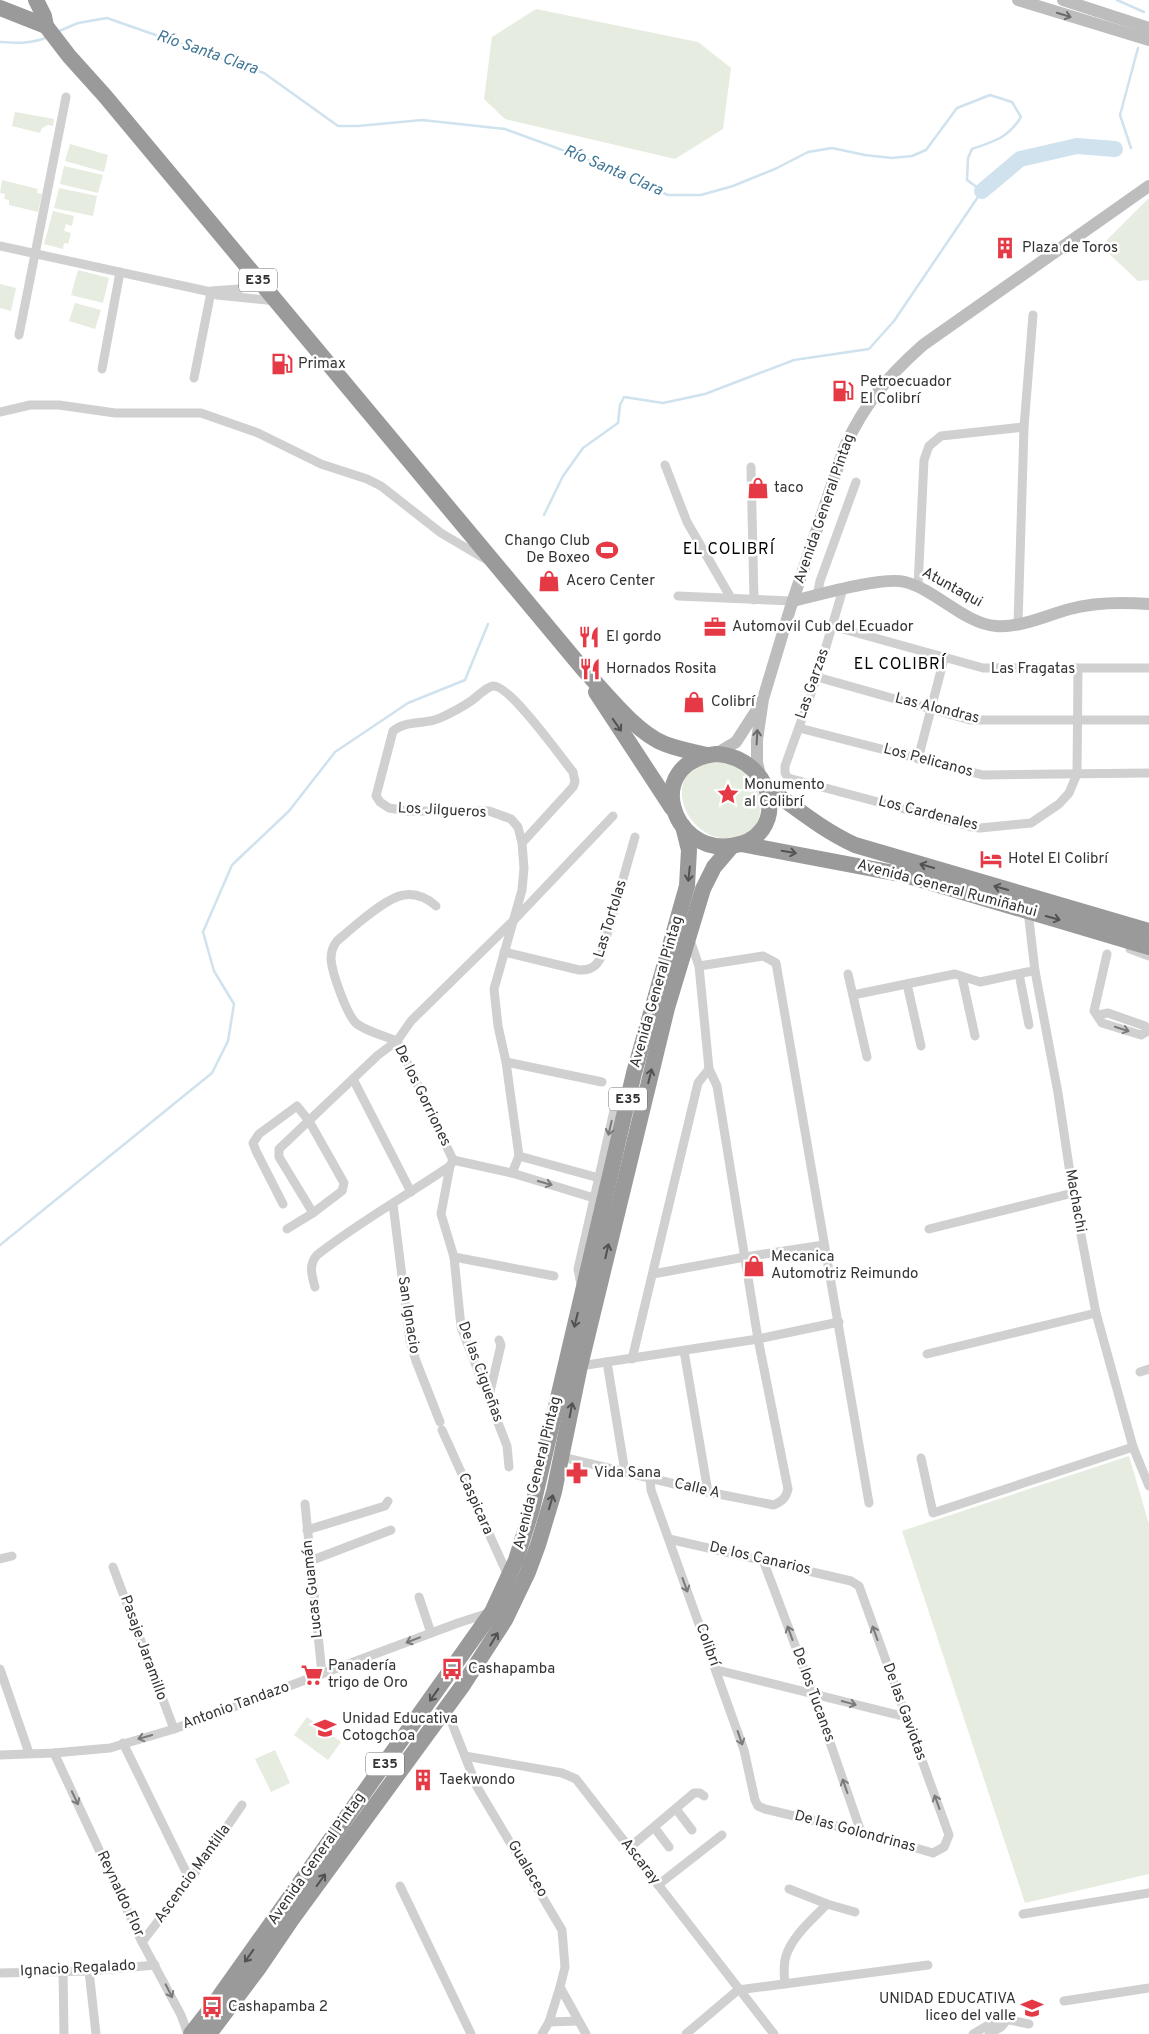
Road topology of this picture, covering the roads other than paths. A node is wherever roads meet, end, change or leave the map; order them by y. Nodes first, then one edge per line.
1 (17, 0) edge
2 (36, 0) edge
3 (1018, 0) edge
4 (1063, 0) edge
5 (0, 6) edge
6 (46, 18) edge
7 (1149, 28) edge
8 (1149, 40) edge
9 (66, 97) dead end
10 (1149, 186) edge
11 (0, 246) edge
12 (36, 254) junction
13 (120, 272) junction
14 (257, 279) junction
15 (211, 292) junction
16 (276, 301) junction
17 (1033, 316) dead end
18 (19, 335) dead end
19 (102, 369) dead end
20 (194, 378) dead end
21 (0, 412) edge
22 (1024, 427) junction
23 (665, 465) dead end
24 (751, 467) dead end
25 (856, 482) dead end
26 (494, 564) junction
27 (918, 587) junction
28 (843, 590) junction
29 (678, 596) dead end
30 (816, 596) junction
31 (731, 598) junction
32 (754, 600) junction
33 (793, 601) junction
34 (1149, 604) edge
35 (1018, 624) junction
36 (832, 626) junction
37 (944, 658) junction
38 (1149, 668) edge
39 (583, 669) junction
40 (1078, 669) junction
41 (817, 677) junction
42 (763, 699) junction
43 (930, 709) junction
44 (1149, 720) edge
45 (1077, 721) junction
46 (798, 728) junction
47 (711, 755) junction
48 (918, 759) junction
49 (1149, 773) edge
50 (1077, 774) junction
51 (788, 778) joint
52 (763, 780) junction
53 (673, 808) junction
54 (613, 816) dead end
55 (683, 826) junction
56 (635, 837) dead end
57 (522, 843) junction
58 (736, 845) junction
59 (436, 906) dead end
60 (1028, 911) junction
61 (515, 919) junction
62 (691, 930) junction
63 (1149, 931) edge
64 (1117, 937) junction
65 (1149, 947) edge
66 (504, 952) junction
67 (1106, 954) dead end
68 (1149, 956) edge
69 (699, 966) junction
70 (1035, 971) junction
71 (848, 974) dead end
72 (1018, 974) junction
73 (962, 977) junction
74 (907, 984) junction
75 (853, 995) junction
76 (1029, 1025) dead end
77 (1149, 1031) edge
78 (975, 1036) dead end
79 (397, 1042) junction
80 (921, 1046) dead end
81 (867, 1057) dead end
82 (506, 1062) junction
83 (709, 1069) junction
84 (353, 1079) junction
85 (602, 1082) dead end
86 (631, 1086) junction
87 (309, 1121) junction
88 (519, 1156) junction
89 (451, 1163) junction
90 (512, 1173) junction
91 (599, 1178) junction
92 (411, 1192) junction
93 (1073, 1193) junction
94 (594, 1198) junction
95 (283, 1204) dead end
96 (393, 1204) junction
97 (313, 1213) junction
98 (287, 1229) dead end
99 (929, 1229) dead end
100 (824, 1245) junction
101 (454, 1257) junction
102 (745, 1257) junction
103 (653, 1274) junction
104 (554, 1276) dead end
105 (315, 1287) dead end
106 (583, 1290) junction
107 (1096, 1313) junction
108 (839, 1322) junction
109 (758, 1339) junction
110 (499, 1340) dead end
111 (684, 1351) junction
112 (927, 1354) dead end
113 (632, 1359) junction
114 (607, 1362) junction
115 (580, 1366) junction
116 (489, 1396) junction
117 (441, 1426) joint
118 (1133, 1447) junction
119 (562, 1458) junction
120 (921, 1458) dead end
121 (509, 1468) dead end
122 (625, 1472) junction
123 (650, 1478) junction
124 (1149, 1486) edge
125 (708, 1492) junction
126 (388, 1501) dead end
127 (869, 1503) dead end
128 (305, 1504) dead end
129 (307, 1530) junction
130 (391, 1530) dead end
131 (668, 1539) junction
132 (12, 1556) dead end
133 (0, 1559) edge
134 (763, 1560) junction
135 (310, 1561) junction
136 (113, 1566) dead end
137 (509, 1578) junction
138 (851, 1581) joint
139 (419, 1597) dead end
140 (492, 1612) junction
141 (431, 1633) junction
142 (0, 1669) edge
143 (717, 1670) junction
144 (322, 1674) junction
145 (813, 1693) junction
146 (446, 1708) junction
147 (906, 1718) junction
148 (174, 1729) junction
149 (123, 1743) junction
150 (29, 1753) junction
151 (54, 1753) junction
152 (0, 1755) edge
153 (465, 1756) junction
154 (704, 1796) dead end
155 (242, 1805) dead end
156 (676, 1809) junction
157 (765, 1809) joint
158 (654, 1827) junction
159 (692, 1830) dead end
160 (861, 1832) junction
161 (722, 1835) dead end
162 (669, 1847) dead end
163 (944, 1847) joint
164 (629, 1848) junction
165 (190, 1880) junction
166 (658, 1885) junction
167 (400, 1886) dead end
168 (789, 1889) dead end
169 (1149, 1893) edge
170 (827, 1904) junction
171 (855, 1912) dead end
172 (1023, 1914) dead end
173 (142, 1942) junction
174 (155, 1965) junction
175 (928, 1965) dead end
176 (63, 1970) junction
177 (89, 1971) junction
178 (0, 1972) edge
179 (785, 1984) junction
180 (560, 1987) junction
181 (1149, 1988) edge
182 (738, 1990) junction
183 (1064, 2001) dead end
184 (1007, 2020) junction
185 (578, 2021) junction
186 (549, 2022) junction
187 (1029, 2024) dead end
188 (64, 2034) edge
189 (96, 2034) edge
190 (189, 2034) edge
191 (209, 2034) edge
192 (471, 2034) edge
193 (542, 2034) edge
194 (586, 2034) edge
195 (686, 2034) edge
196 (774, 2034) edge
197 (972, 2034) edge
198 (990, 2034) edge

1 - 5 highway
2 - 6 highway, E35
3 -> 8 main road
4 - 7 main road
5 - 6 highway
6 - 14 highway, E35
9 - 12 street
10 - 33 main road, Avenida General Pintag
11 - 12 street
12 - 13 street
12 - 18 street
13 - 15 street
13 - 19 street
14 - 15 street
14 - 16 highway, E35
15 - 16 street
15 - 20 street
16 - 26 highway, E35
17 - 22 street
21 - 26 street
22 - 27 street
22 - 35 street
23 - 31 street
24 - 32 street
25 - 30 street
26 - 39 highway, E35
27 - 28 main road, Atuntaqui
27 - 35 main road, Atuntaqui
28 - 30 main road, Atuntaqui
28 - 36 street, Las Garzas
29 - 31 street, Atuntaqui
30 - 33 main road, Atuntaqui
31 - 32 street, Atuntaqui
32 - 33 street, Atuntaqui
33 - 42 main road, Avenida General Pintag
34 - 35 main road, Atuntaqui
36 - 37 street, Las Fragatas
36 - 41 street, Las Garzas
37 - 40 street, Las Fragatas
37 - 43 street
38 - 40 street, Las Fragatas
39 - 47 highway, E35
39 -> 53 highway, E35
40 - 45 street
41 - 43 street, Las Alondras
41 - 46 street, Las Garzas
42 - 47 main road, Avenida General Pintag
52 -> 42 main road, Avenida General Pintag
43 - 45 street, Las Alondras
43 - 48 street
44 - 45 street, Las Alondras
45 - 50 street
46 - 48 street, Los Pelicanos
46 - 51 street, Las Garzas
47 - 52 highway, E35
47 - 53 highway, E35
48 - 50 street, Los Pelicanos
49 - 50 street, Los Pelicanos
50 - 51 street, Los Cardenales
52 - 58 highway, E35
63 -> 52 highway, Avenida General Rumiñahui
53 - 55 highway, E35
54 - 61 street
55 - 58 highway, E35
55 -> 86 highway, Avenida General Pintag / E35
56 - 66 street, Las Tortolas
57 - 57 street, Los Jilgueros
57 - 61 street, Los Jilgueros
58 -> 60 highway, Avenida General Rumiñahui
58 - 62 highway, Avenida General Pintag / E35
59 - 79 street, De los Gorriones
60 -> 64 highway, Avenida General Rumiñahui
60 - 70 street, Machachi
61 - 66 street, Los Jilgueros
61 - 79 street
62 - 69 street
115 -> 62 highway, Avenida General Pintag / E35
64 - 65 highway, Avenida General Rumiñahui
64 - 68 street
66 - 82 street, Los Jilgueros
67 - 77 street
69 - 83 street
69 - 100 street
70 - 72 street
70 - 93 street, Machachi
71 - 75 street
72 - 73 street
72 - 76 street
73 - 74 street
73 - 78 street
74 - 75 street
74 - 80 street
75 - 81 street
79 - 84 street
79 - 89 street, De los Gorriones
82 - 85 street
82 - 88 street, Los Jilgueros
83 - 102 street
83 - 103 street
84 - 87 street
84 - 92 street
86 -> 91 street
86 - 106 highway, Avenida General Pintag / E35
87 - 95 street
87 - 97 street
87 - 97 street
88 - 90 street
88 - 91 street
89 - 90 street
89 - 92 street
89 - 101 street, De las Cigueñas
90 -> 94 street
91 - 94 street
92 - 96 street
93 - 99 street
93 - 107 street, Machachi
94 - 106 street
96 - 105 street
96 - 117 street, San Ignacio
97 - 98 street
100 - 102 street
100 - 108 street
101 - 104 street
101 - 116 street, De las Cigueñas
102 - 103 street
102 - 109 street
103 - 113 street
106 -> 137 highway, Avenida General Pintag / E35
107 - 112 street
107 - 118 street, Machachi
108 - 109 street
108 - 127 street
109 - 111 street
109 - 125 street, Calle A
110 - 116 street
111 - 113 street
111 - 125 street
113 - 114 street
114 - 115 street
114 - 122 street
119 -> 115 highway, Avenida General Pintag / E35
116 - 121 street, De las Cigueñas
117 - 137 street, Caspicara
118 - 120 street
118 - 124 street, Machachi
119 - 122 street, Calle A
146 -> 119 highway, Avenida General Pintag / E35
122 - 123 street, Calle A
123 - 125 street, Calle A
123 - 131 street, Colibrí
126 - 129 street
128 - 129 street, Lucas Guamán
129 - 135 street, Lucas Guamán
130 - 135 street
131 - 134 street, De los Canarios
131 -> 143 street, Colibrí
132 - 133 street
134 - 138 street, De los Canarios
145 -> 134 street, De los Tucanes
135 - 144 street, Lucas Guamán
136 - 148 street, Pasaje Jaramillo
137 - 140 highway, Avenida General Pintag / E35
147 -> 138 street, De las Gaviotas
139 - 141 street
140 - 141 street, Antonio Tandazo
140 -> 190 highway, Avenida General Pintag / E35
141 -> 144 street, Antonio Tandazo
142 - 150 street
143 - 145 street
143 -> 157 street, Colibrí
144 - 148 street, Antonio Tandazo
145 -> 147 street
160 -> 145 street, De los Tucanes
146 - 153 street, Gualaceo
191 -> 146 highway, Avenida General Pintag / E35
163 -> 147 street, De las Gaviotas
148 -> 149 street, Antonio Tandazo
149 - 151 street, Antonio Tandazo
149 - 165 street
150 - 151 street, Antonio Tandazo
150 - 152 street, Antonio Tandazo
151 -> 173 street, Reynaldo Flor
153 - 164 street, Ascaray
153 - 180 street, Gualaceo
154 - 156 street
155 - 165 street, Ascencio Mantilla
156 - 158 street
156 - 159 street
157 - 160 street, De las Golondrinas
158 - 162 street
158 - 164 street
160 - 163 street, De las Golondrinas
161 - 166 street
164 - 166 street, Ascaray
165 - 173 street, Ascencio Mantilla
166 - 182 street, Ascaray
167 - 192 street
168 - 170 street
169 - 172 street
170 - 171 street
170 - 179 street
173 - 174 street, Reynaldo Flor
174 - 177 street, Ignacio Regalado
174 -> 190 street, Reynaldo Flor
175 - 179 street
176 - 177 street, Ignacio Regalado
176 - 178 street, Ignacio Regalado
176 - 188 street
177 - 189 street
179 - 182 street
180 - 185 street
180 - 186 street, Gualaceo
181 - 183 street
182 - 195 street
182 - 196 street, Ascaray
184 - 187 street
184 - 197 street
184 - 198 street
185 - 186 street
185 - 194 street
186 - 193 street, Gualaceo

